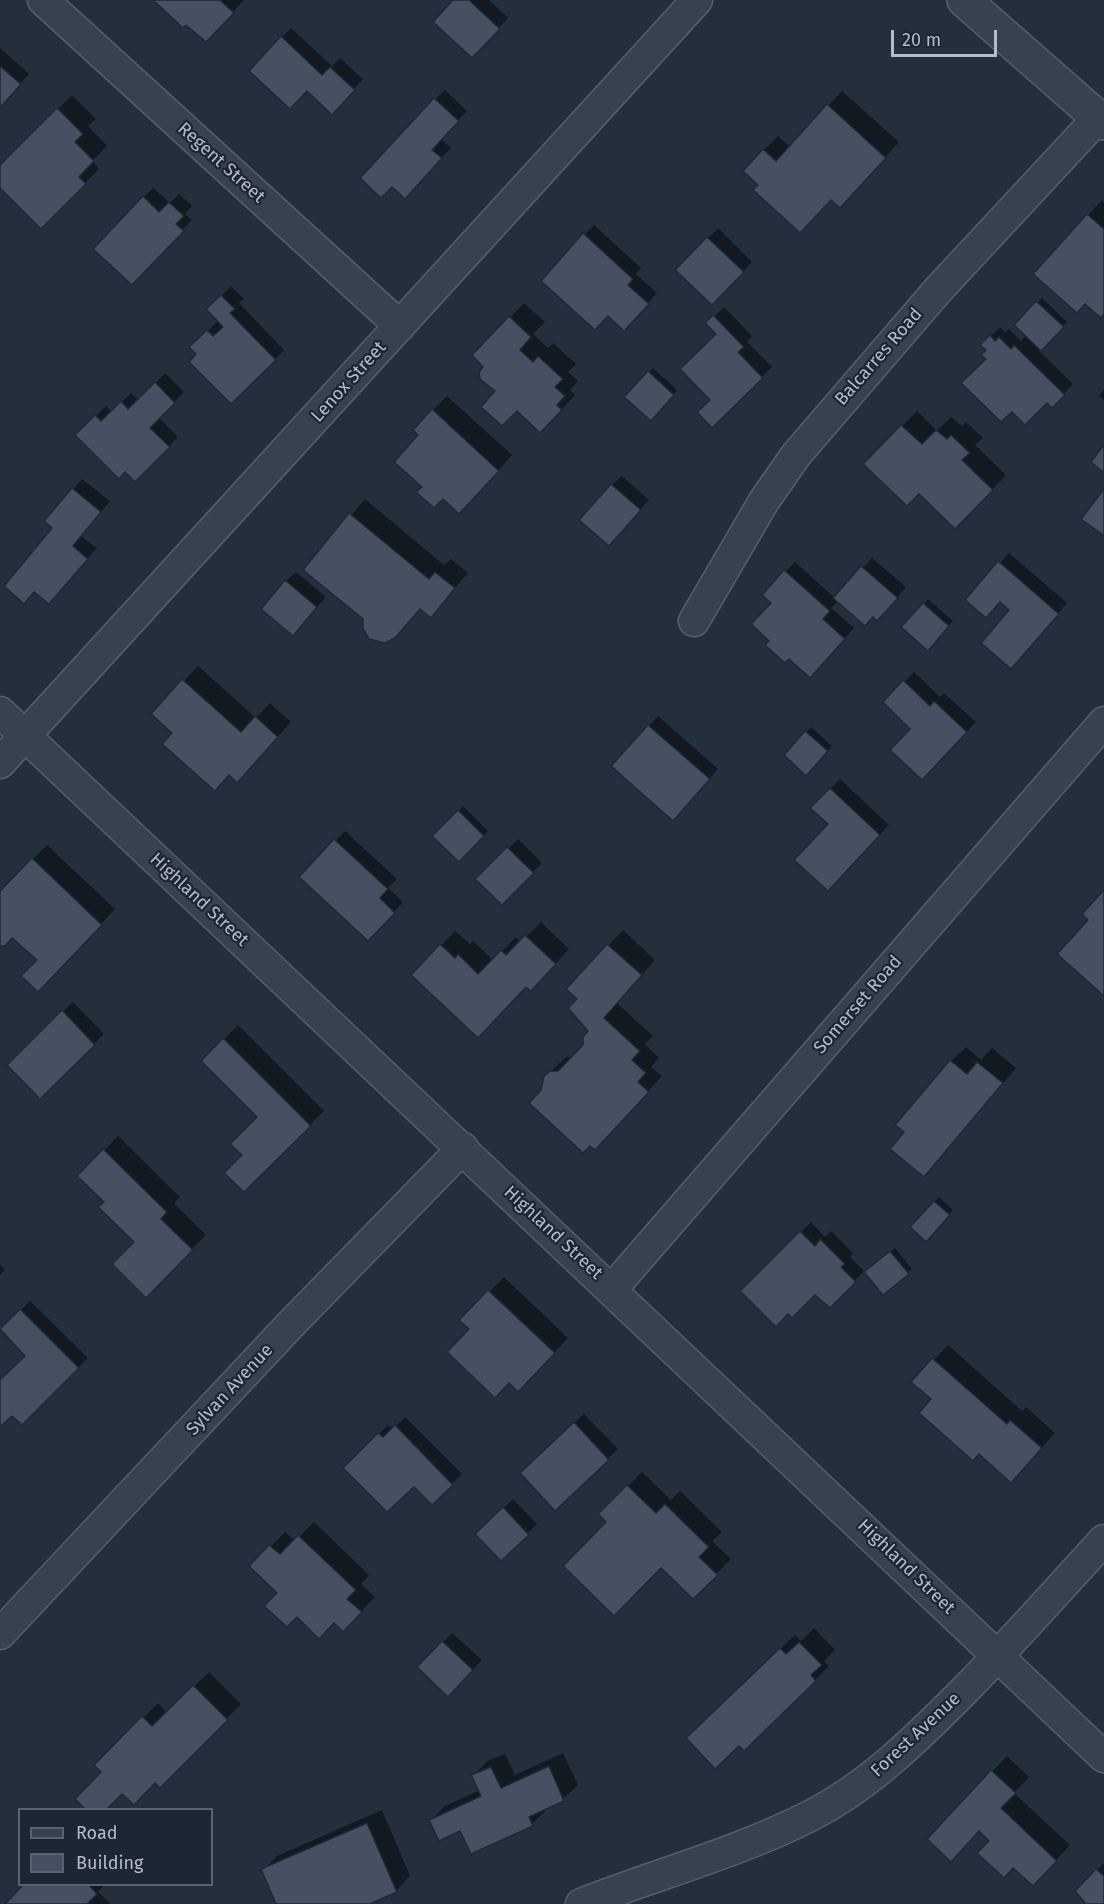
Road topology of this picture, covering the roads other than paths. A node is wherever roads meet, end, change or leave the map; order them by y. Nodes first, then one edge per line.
1 (43, 0) edge
2 (697, 0) edge
3 (964, 0) edge
4 (1101, 120) edge
5 (400, 326) junction
6 (694, 621) dead end
7 (0, 712) edge
8 (1104, 722) edge
9 (26, 736) junction
10 (0, 763) edge
11 (463, 1148) junction
12 (612, 1289) junction
13 (1104, 1540) edge
14 (0, 1634) edge
15 (998, 1656) junction
16 (1104, 1756) edge
17 (581, 1904) edge

1 - 5 street, Regent Street
2 - 5 street, Lenox Street
3 - 4 street
4 - 6 street, Balcarres Road
5 - 9 street, Lenox Street
7 - 9 street, Highland Street
8 - 12 street, Somerset Road
9 - 10 street, Lenox Street
9 - 11 street, Highland Street
11 - 12 street, Highland Street
11 - 14 street, Sylvan Avenue
12 - 15 street, Highland Street
13 - 15 street, Forest Avenue
15 - 16 street, Highland Street
15 - 17 street, Forest Avenue

